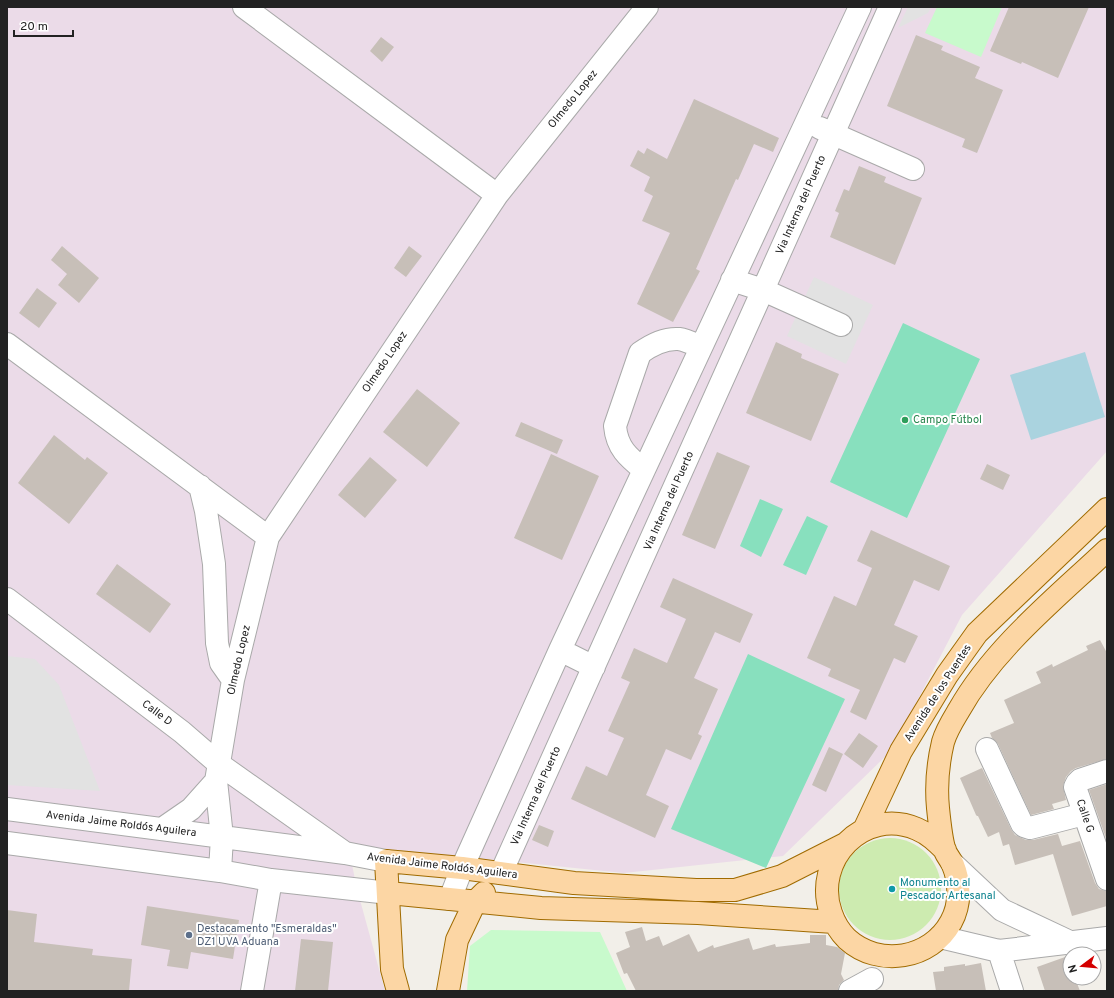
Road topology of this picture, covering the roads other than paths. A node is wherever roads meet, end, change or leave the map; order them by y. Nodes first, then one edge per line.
1 (244, 7) edge
2 (647, 7) edge
3 (860, 7) edge
4 (890, 7) edge
5 (806, 122) junction
6 (833, 134) junction
7 (913, 169) dead end
8 (497, 195) junction
9 (732, 280) junction
10 (763, 290) junction
11 (841, 325) dead end
12 (7, 344) edge
13 (701, 347) junction
14 (666, 422) junction
15 (698, 435) junction
16 (644, 470) junction
17 (200, 486) junction
18 (1107, 509) edge
19 (268, 536) junction
20 (1107, 550) edge
21 (7, 599) edge
22 (560, 650) junction
23 (594, 667) junction
24 (233, 680) junction
25 (987, 749) dead end
26 (1107, 771) edge
27 (218, 773) junction
28 (7, 809) edge
29 (1084, 814) junction
30 (162, 829) junction
31 (864, 830) junction
32 (222, 837) junction
33 (7, 843) edge
34 (846, 843) junction
35 (345, 853) junction
36 (949, 857) junction
37 (386, 861) junction
38 (462, 868) junction
39 (220, 871) junction
40 (501, 873) junction
41 (1107, 879) edge
42 (271, 880) junction
43 (696, 890) junction
44 (388, 893) junction
45 (450, 899) junction
46 (475, 902) junction
47 (698, 913) junction
48 (834, 922) junction
49 (940, 937) junction
50 (1107, 938) edge
51 (1071, 942) junction
52 (999, 951) junction
53 (872, 979) dead end
54 (252, 991) edge
55 (398, 991) edge
56 (448, 991) edge
57 (850, 991) edge
58 (1012, 991) edge

1 - 8 street
2 - 8 street, Olmedo Lopez
3 - 5 street
4 - 6 street, Via Interna del Puerto
5 - 6 street
5 - 9 street
6 - 7 street
6 - 10 street, Via Interna del Puerto
8 - 19 street, Olmedo Lopez
9 - 10 street
9 - 13 street
10 - 11 street
10 - 15 street, Via Interna del Puerto
12 - 17 street
13 - 14 street
13 - 16 street
14 - 15 street
14 - 16 street
15 - 23 street, Via Interna del Puerto
16 - 22 street
17 - 19 street
17 - 24 street
18 - 31 main road, Avenida de los Puentes
19 - 24 street, Olmedo Lopez
20 - 36 main road
21 - 27 street, Calle D
22 - 23 street
22 - 38 street
23 - 40 street, Via Interna del Puerto
24 - 27 street, Olmedo Lopez
25 - 29 street
26 - 29 street, Calle G
27 - 30 street
27 - 32 street
27 - 35 street, Calle D
28 - 30 street, Avenida Jaime Roldós Aguilera
29 - 41 street, Calle G
30 - 32 street, Avenida Jaime Roldós Aguilera
31 - 34 main road
31 - 36 main road
32 - 35 street, Avenida Jaime Roldós Aguilera
32 - 39 street
33 - 39 street
34 - 43 main road, Avenida Jaime Roldós Aguilera
34 - 48 main road
35 - 37 street, Avenida Jaime Roldós Aguilera
36 - 49 main road
36 - 51 street
37 - 38 main road, Avenida Jaime Roldós Aguilera
37 - 44 main road
38 - 40 main road, Avenida Jaime Roldós Aguilera
38 - 45 street
39 - 42 street
40 - 43 main road, Avenida Jaime Roldós Aguilera
40 - 46 main road, Via Interna del Puerto
42 - 44 street
42 - 54 street
43 - 47 main road
44 - 45 main road
44 - 55 main road
45 - 46 main road
46 - 47 main road
46 - 56 main road, Via Interna del Puerto
47 - 48 main road
48 - 49 main road
49 - 52 street
50 - 51 street
51 - 52 street
52 - 58 street
53 - 57 street

